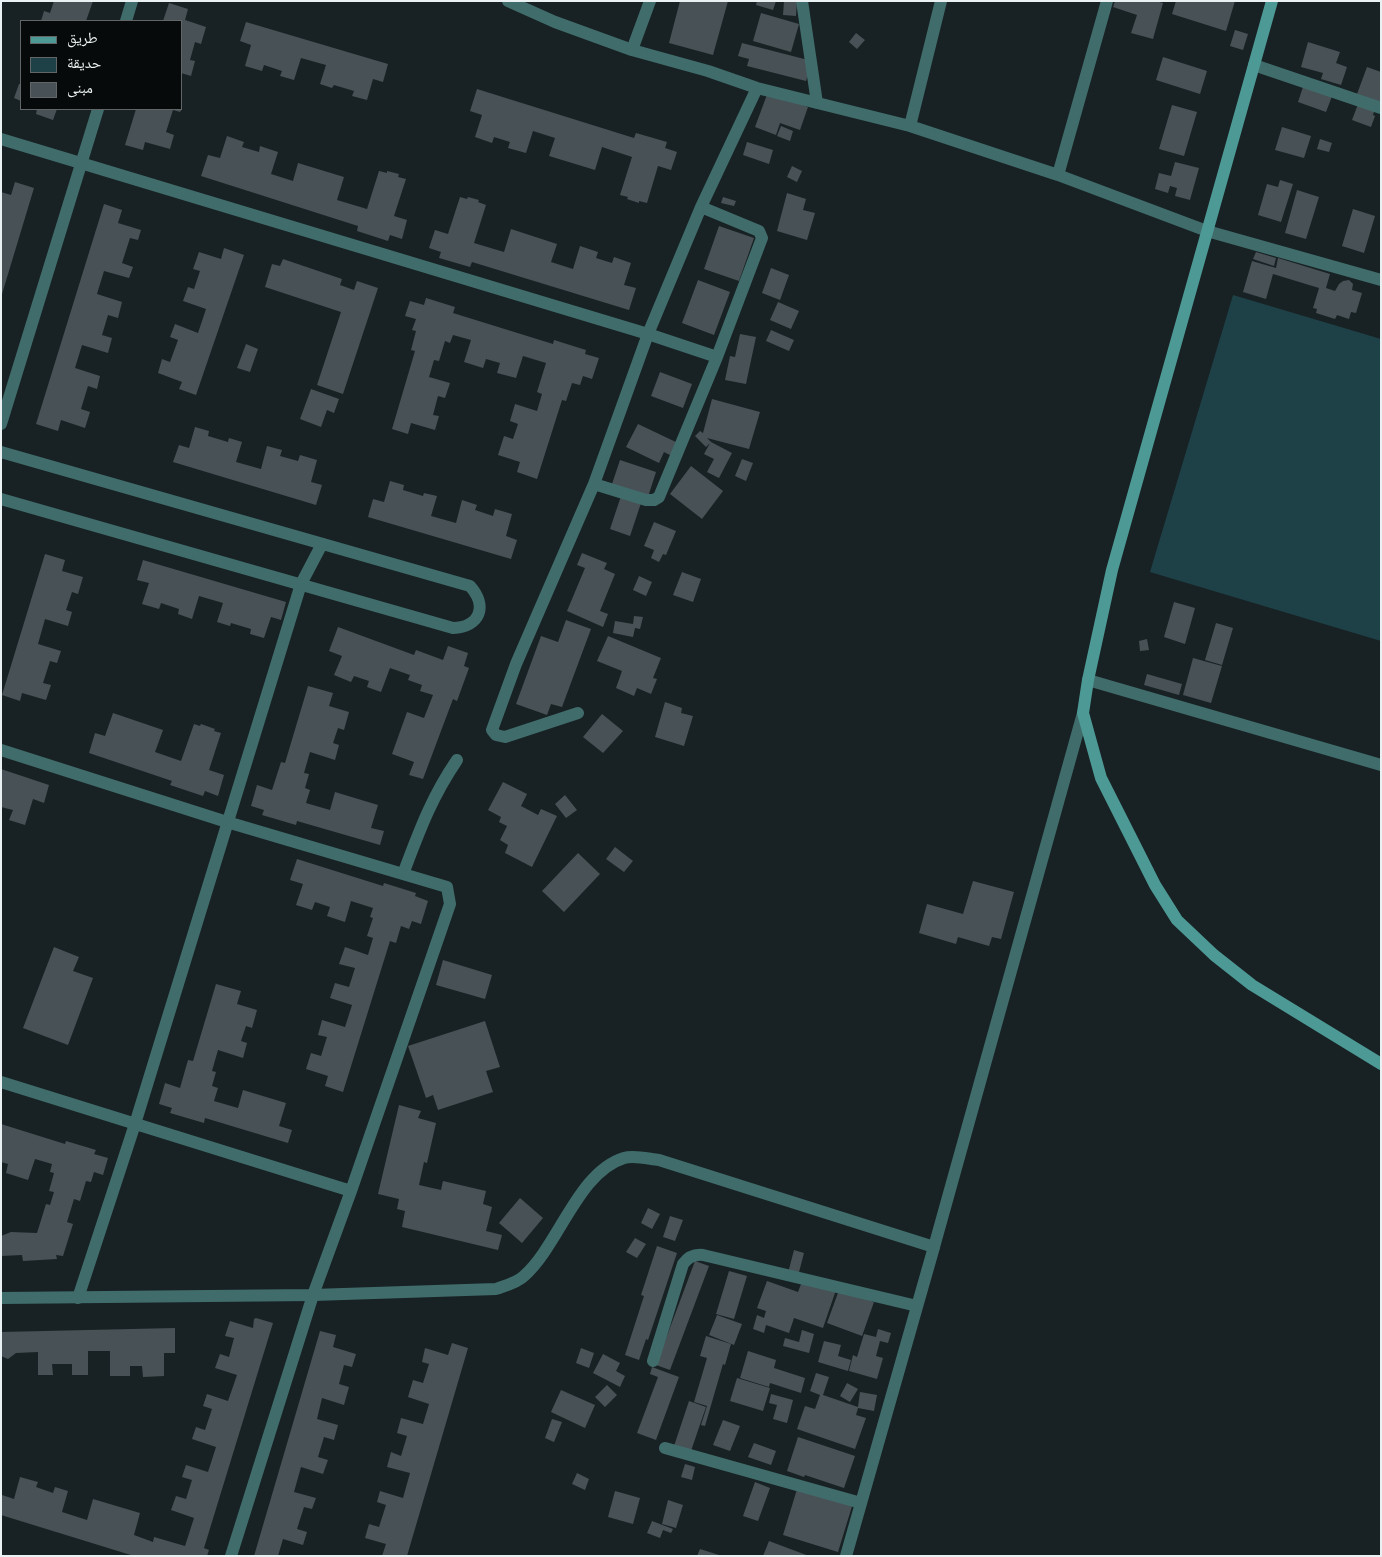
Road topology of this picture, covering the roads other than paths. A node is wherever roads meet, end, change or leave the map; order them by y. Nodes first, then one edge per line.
1 (132, 1) edge
2 (508, 1) edge
3 (650, 1) edge
4 (802, 1) edge
5 (941, 1) edge
6 (1107, 1) edge
7 (1272, 1) edge
8 (126, 20) edge
9 (632, 50) junction
10 (1254, 65) junction
11 (757, 88) junction
12 (817, 103) junction
13 (1381, 108) edge
14 (98, 110) edge
15 (910, 126) junction
16 (1, 139) edge
17 (81, 164) junction
18 (1058, 175) junction
19 (700, 207) junction
20 (1207, 231) junction
21 (1381, 280) edge
22 (648, 334) junction
23 (717, 357) junction
24 (1, 424) edge
25 (1, 452) edge
26 (594, 484) junction
27 (1, 499) edge
28 (322, 544) junction
29 (301, 584) junction
30 (1088, 680) junction
31 (1082, 713) junction
32 (578, 714) dead end
33 (1, 750) edge
34 (457, 760) dead end
35 (1381, 765) edge
36 (227, 822) junction
37 (403, 874) junction
38 (1381, 1064) edge
39 (1, 1082) edge
40 (135, 1124) junction
41 (351, 1191) junction
42 (934, 1247) junction
43 (312, 1295) junction
44 (1, 1298) edge
45 (78, 1298) junction
46 (917, 1306) junction
47 (653, 1361) dead end
48 (665, 1448) dead end
49 (862, 1503) junction
50 (231, 1556) edge
51 (846, 1556) edge

1 - 8 street
2 - 9 street
3 - 9 street
4 - 12 street
5 - 15 street
6 - 18 street
7 - 10 main road
9 - 11 street
10 - 13 street
10 - 20 main road
11 - 12 street
11 - 19 street
12 - 15 street
14 - 17 street
15 - 18 street
16 - 17 street
17 - 22 street
17 - 24 street
18 - 20 street
19 - 22 street
19 - 23 street
20 - 21 street
20 - 30 main road
22 - 23 street
22 - 26 street
23 - 26 street
25 - 28 street
26 - 32 street
27 - 29 street
28 - 29 street
28 - 29 street
29 - 36 street
30 - 31 main road
30 - 35 street
31 - 38 main road
31 - 42 street
33 - 36 street
34 - 37 street
36 - 37 street
36 - 40 street
37 - 41 street
39 - 40 street
40 - 41 street
40 - 45 street
41 - 43 street
42 - 43 street
42 - 46 street
43 - 45 street
43 - 50 street
44 - 45 street
46 - 47 street
46 - 49 street
48 - 49 street
49 - 51 street

